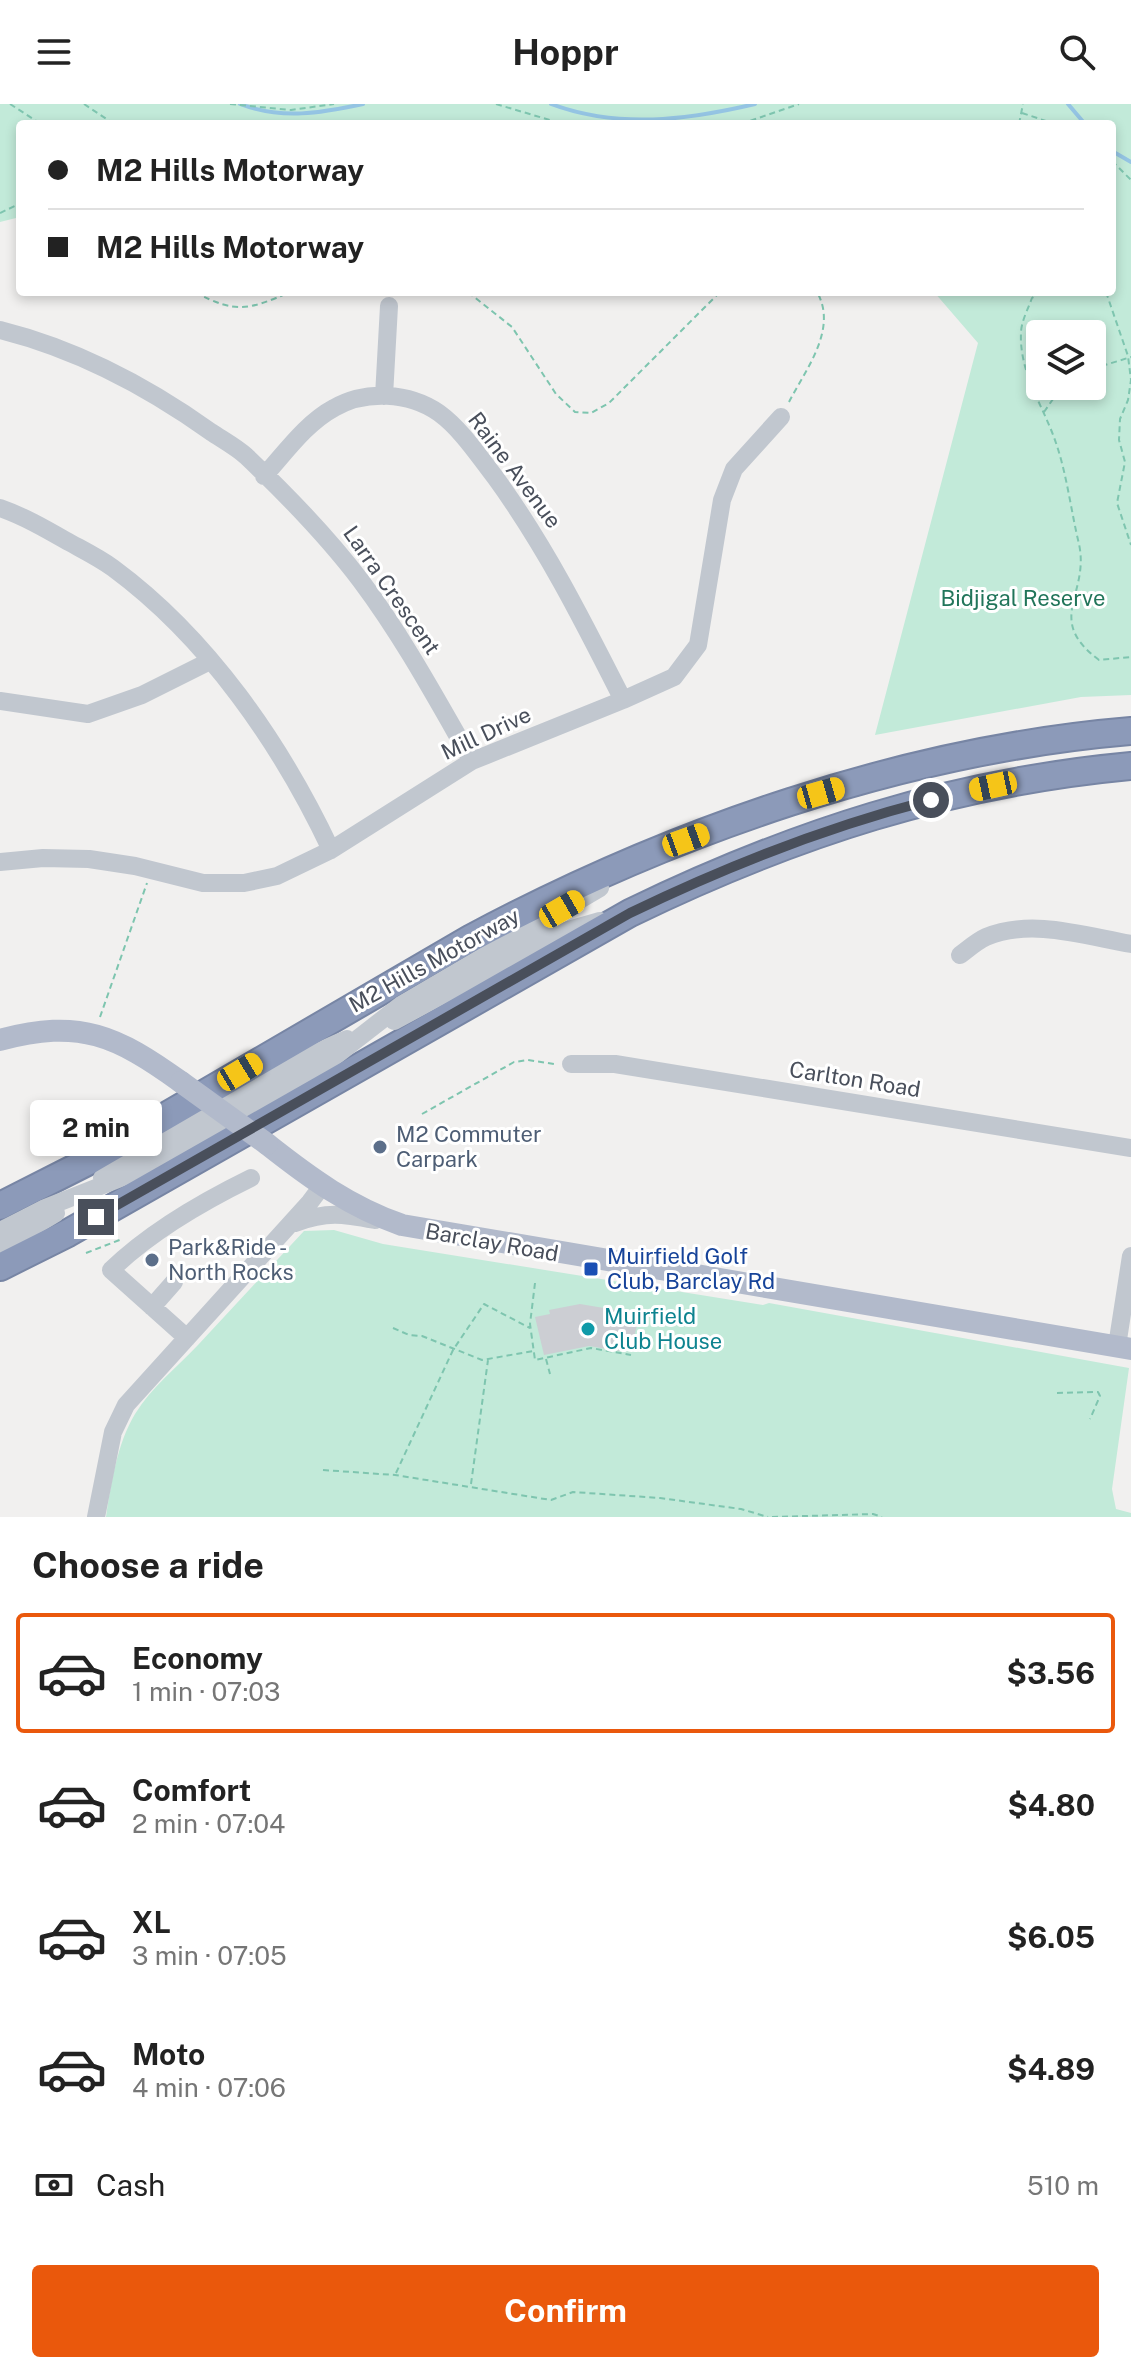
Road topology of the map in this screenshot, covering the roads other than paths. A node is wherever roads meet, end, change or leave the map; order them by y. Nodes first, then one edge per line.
1 (389, 306) dead end
2 (0, 330) edge
3 (384, 396) junction
4 (781, 417) road end
5 (264, 476) junction
6 (0, 508) edge
7 (210, 661) junction
8 (623, 700) junction
9 (0, 701) edge
10 (1131, 731) edge
11 (472, 761) junction
12 (1131, 766) edge
13 (686, 840) junction
14 (331, 850) junction
15 (0, 862) edge
16 (630, 913) junction
17 (1131, 944) edge
18 (960, 955) dead end
19 (365, 1033) junction
20 (0, 1040) edge
21 (571, 1064) road end
22 (1131, 1148) edge
23 (251, 1178) dead end
24 (322, 1186) junction
25 (81, 1194) junction
26 (0, 1206) edge
27 (290, 1225) junction
28 (402, 1225) junction
29 (0, 1231) edge
30 (0, 1247) edge
31 (1131, 1256) edge
32 (0, 1267) edge
33 (174, 1282) dead end
34 (152, 1307) junction
35 (187, 1338) junction
36 (1124, 1347) edge
37 (96, 1517) edge

1 - 3 street
2 - 5 street, Larra Crescent
3 - 5 street, Raine Avenue
3 - 8 street, Raine Avenue
4 - 8 street, Mill Drive
5 - 11 street, Larra Crescent
6 - 7 street
7 - 9 street
7 - 14 street
8 - 11 street, Mill Drive
10 - 13 highway, M2 Hills Motorway
11 - 14 street, Mill Drive
12 - 16 highway
13 - 19 street
13 - 26 highway, M2 Hills Motorway
14 - 15 street, Mill Drive
16 - 19 street
16 - 32 highway
17 - 18 street
19 - 25 street
20 - 24 main road, Barclay Road, bridge
21 - 22 street, Carlton Road
23 - 34 street
24 - 27 street
24 - 28 main road, Barclay Road
25 - 29 street
25 - 30 street
27 - 28 street
27 - 35 street
28 - 36 main road, Barclay Road
31 - 36 street
33 - 34 street
34 - 35 street
35 - 37 street

